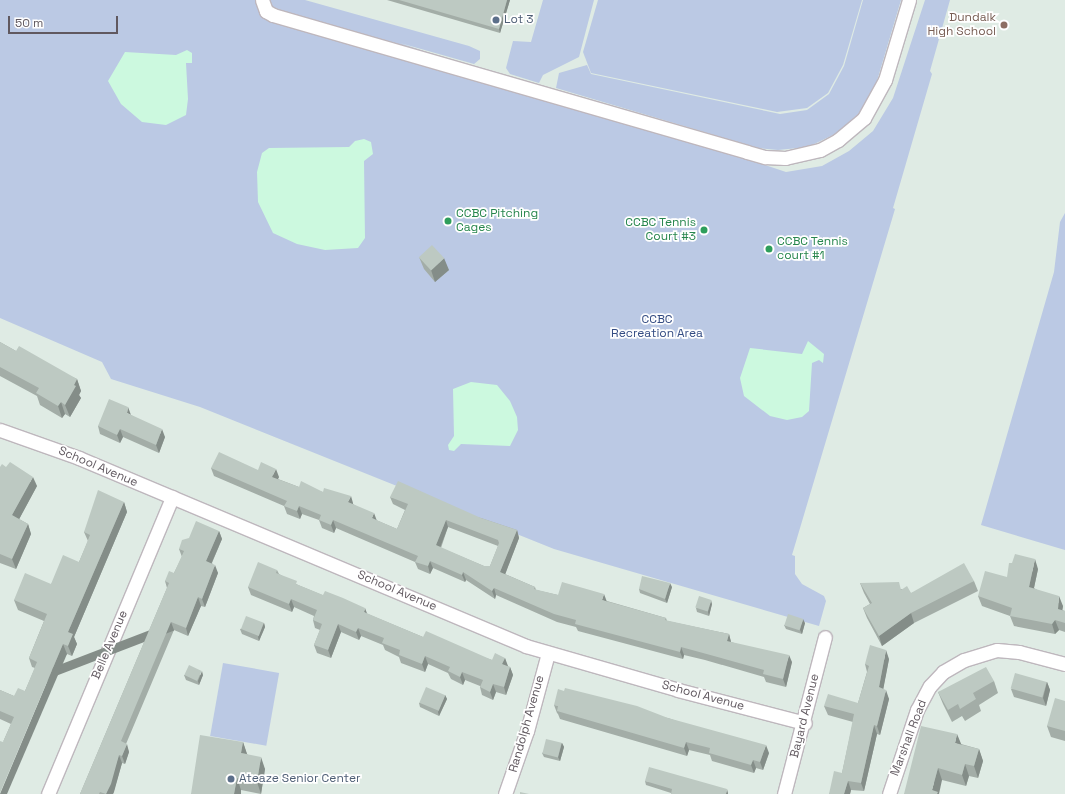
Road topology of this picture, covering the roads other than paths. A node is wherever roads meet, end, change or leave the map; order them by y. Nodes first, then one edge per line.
1 (262, 0) edge
2 (909, 0) edge
3 (0, 430) edge
4 (172, 497) junction
5 (825, 637) dead end
6 (548, 653) junction
7 (1065, 664) edge
8 (805, 723) junction
9 (48, 794) edge
10 (505, 794) edge
11 (784, 794) edge
12 (889, 794) edge

1 - 2 street
3 - 4 street, School Avenue
4 - 6 street, School Avenue
4 - 9 street, Belle Avenue
5 - 8 street, Bayard Avenue
6 - 8 street, School Avenue
6 - 10 street, Randolph Avenue
7 - 12 street, Marshall Road
8 - 11 street, Bayard Avenue

